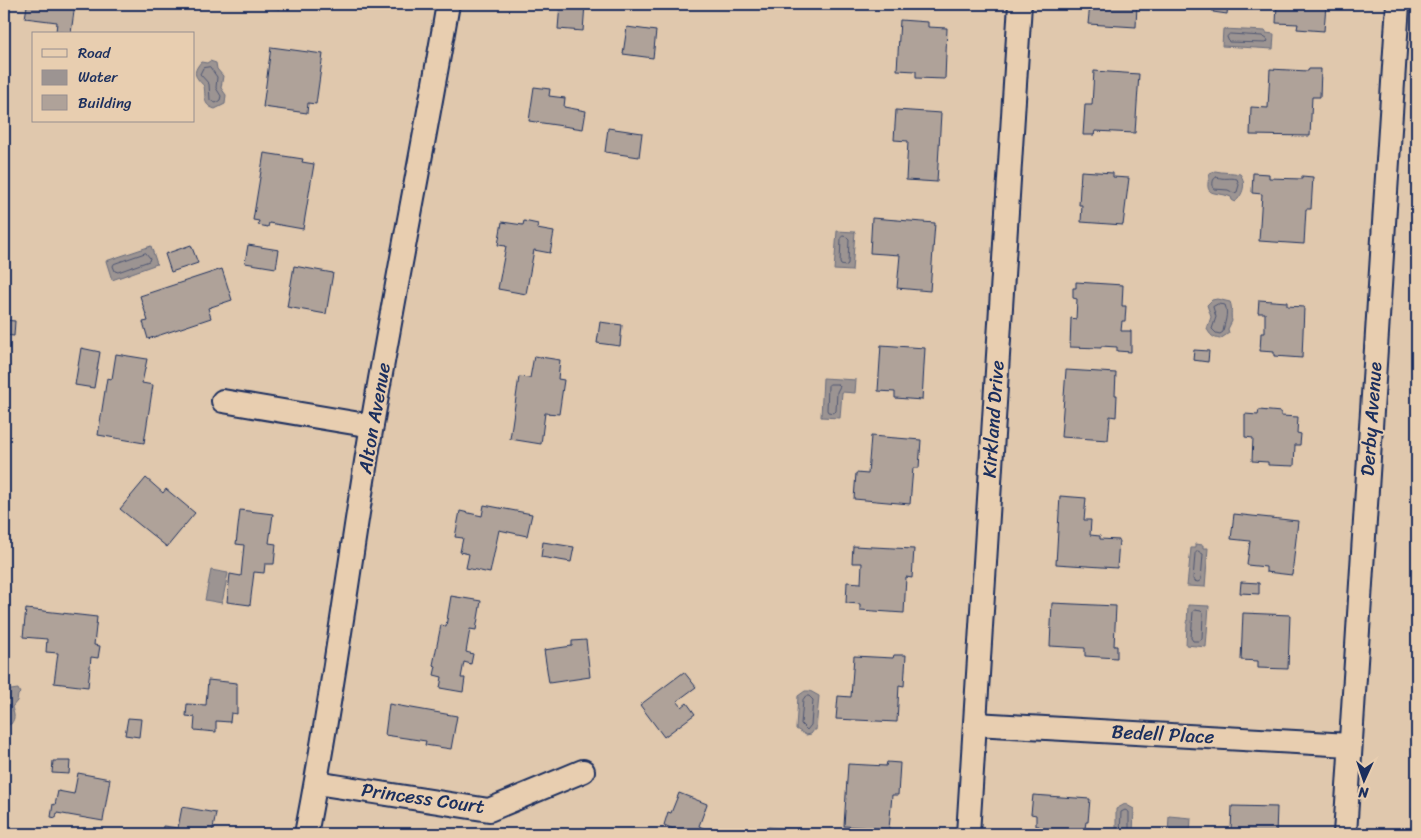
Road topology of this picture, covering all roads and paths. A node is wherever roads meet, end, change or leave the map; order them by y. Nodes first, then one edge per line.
1 (448, 4) edge
2 (1020, 4) edge
3 (1398, 4) edge
4 (223, 401) dead end
5 (372, 426) junction
6 (975, 724) junction
7 (1350, 745) junction
8 (583, 771) dead end
9 (316, 783) junction
10 (306, 834) edge
11 (968, 834) edge
12 (1345, 834) edge

1 - 5 street, Alton Avenue
2 - 6 street, Kirkland Drive
3 - 7 street, Derby Avenue
4 - 5 street
5 - 9 street, Alton Avenue
6 - 7 street, Bedell Place
6 - 11 street, Kirkland Drive
7 - 12 street, Derby Avenue
8 - 9 street, Princess Court
9 - 10 street, Alton Avenue

